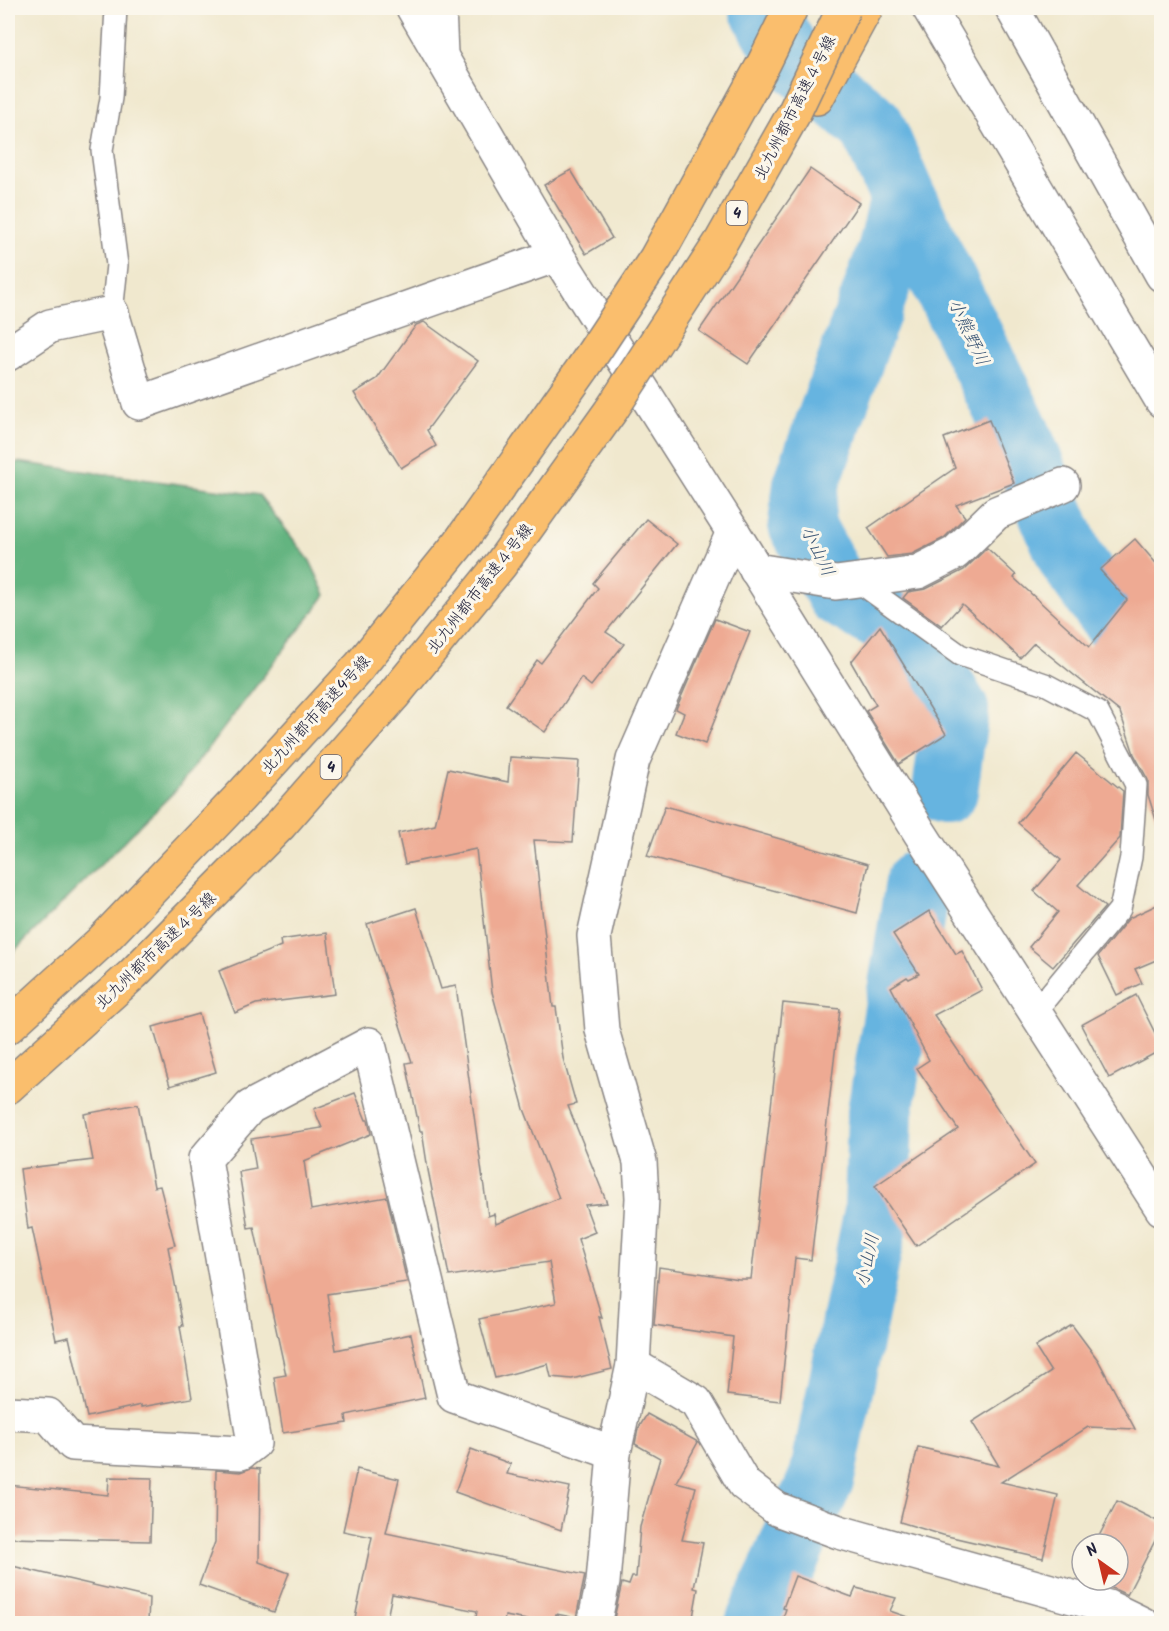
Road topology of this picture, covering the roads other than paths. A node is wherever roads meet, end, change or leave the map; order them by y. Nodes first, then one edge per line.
1 (116, 8) edge
2 (413, 8) edge
3 (439, 8) edge
4 (791, 8) edge
5 (844, 8) edge
6 (866, 8) edge
7 (1012, 8) edge
8 (933, 9) edge
9 (441, 54) junction
10 (722, 240) junction
11 (557, 255) junction
12 (1161, 275) edge
13 (112, 313) junction
14 (8, 354) edge
15 (1161, 400) edge
16 (1063, 485) dead end
17 (733, 532) junction
18 (756, 570) junction
19 (856, 580) junction
20 (1035, 1012) junction
21 (8, 1027) edge
22 (8, 1087) edge
23 (1161, 1209) edge
24 (633, 1365) junction
25 (8, 1413) edge
26 (614, 1453) junction
27 (594, 1623) edge
28 (1143, 1623) edge

1 - 13 lane
2 - 9 street
3 - 9 street
4 - 21 highway, 北九州都市高速4号線, bridge
5 - 10 highway, 北九州都市高速４号線 / 4, bridge
6 - 10 highway, bridge
7 - 12 street
8 - 15 street
9 - 11 street
10 - 22 highway, 北九州都市高速４号線 / 4, bridge
11 - 13 street
11 - 17 street
13 - 14 street
16 - 19 street
17 - 18 street
17 - 24 street
18 - 19 street
18 - 20 street
19 - 20 lane
20 - 23 street
24 - 26 street
24 - 28 street
25 - 26 street
26 - 27 street

